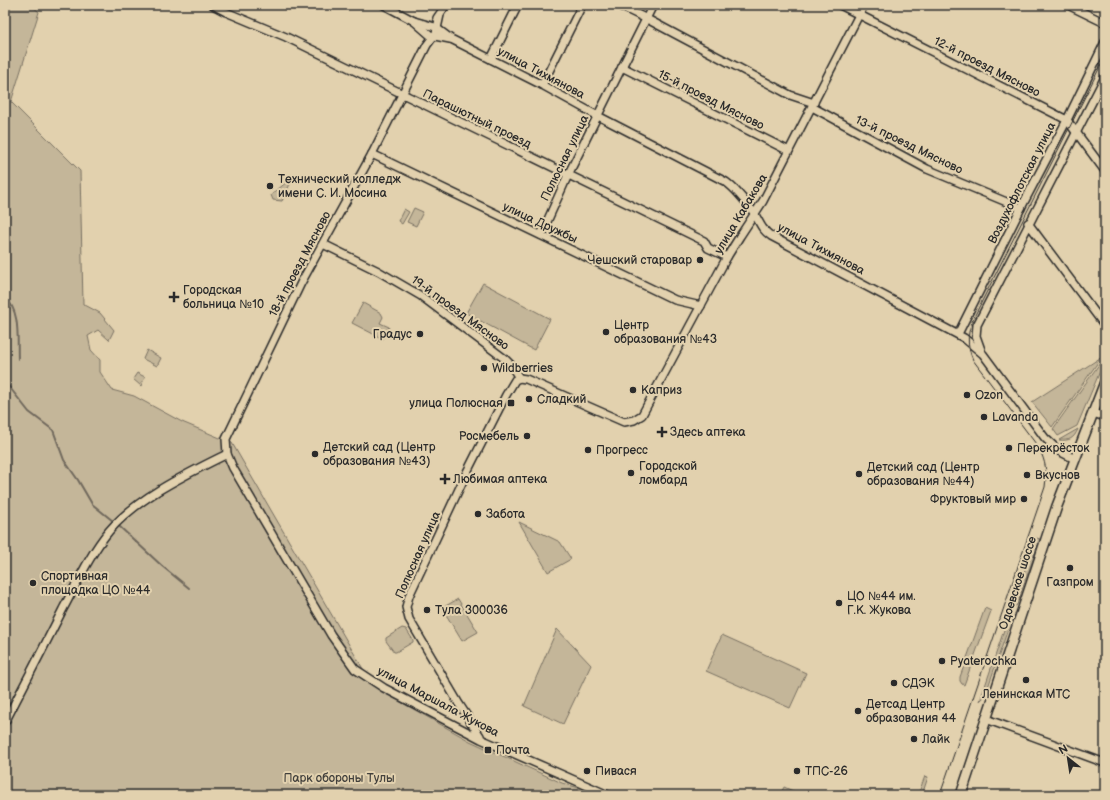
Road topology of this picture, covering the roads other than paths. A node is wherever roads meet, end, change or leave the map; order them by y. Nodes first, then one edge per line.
1 (213, 5) edge
2 (384, 5) edge
3 (446, 5) edge
4 (518, 5) edge
5 (582, 5) edge
6 (618, 5) edge
7 (654, 5) edge
8 (840, 5) edge
9 (864, 5) edge
10 (1068, 5) edge
11 (860, 14) junction
12 (646, 19) junction
13 (414, 21) junction
14 (1105, 23) edge
15 (435, 27) junction
16 (431, 35) junction
17 (451, 39) junction
18 (1105, 42) edge
19 (491, 59) junction
20 (622, 67) junction
21 (1105, 77) edge
22 (542, 85) junction
23 (402, 94) junction
24 (813, 105) junction
25 (598, 116) junction
26 (1067, 120) junction
27 (1076, 132) junction
28 (789, 151) junction
29 (372, 154) junction
30 (1104, 166) edge
31 (568, 176) junction
32 (1021, 208) junction
33 (755, 215) junction
34 (1028, 224) junction
35 (541, 235) junction
36 (323, 244) junction
37 (727, 257) junction
38 (701, 306) junction
39 (1105, 326) edge
40 (958, 334) junction
41 (983, 354) junction
42 (519, 378) junction
43 (1105, 382) edge
44 (1093, 413) junction
45 (1105, 417) edge
46 (227, 454) junction
47 (1075, 459) junction
48 (986, 719) junction
49 (5, 722) edge
50 (481, 739) junction
51 (1105, 763) edge
52 (608, 795) edge
53 (961, 795) edge

1 - 23 street, Парашютный проезд
2 - 13 street, улица Тихмянова
3 - 15 street
4 - 19 street
5 - 22 street
6 - 12 street, 13-й проезд Мясново
7 - 12 street, Полюсная улица
8 - 11 street, 12-й проезд Мясново
9 - 11 street, улица Кабакова
10 - 14 street
11 - 24 street, улица Кабакова
11 - 26 street, 12-й проезд Мясново
12 - 20 street, Полюсная улица
12 - 24 street, 13-й проезд Мясново
13 - 15 street, улица Тихмянова
13 - 16 street, улица Тихмянова
15 - 16 street
15 - 17 street, улица Тихмянова
16 - 17 street, улица Тихмянова
16 - 23 street, 18-й проезд Мясново
17 - 19 street, улица Тихмянова
18 - 26 street, Воздухофлотская улица
19 - 22 street, улица Тихмянова
20 - 25 street, Полюсная улица
20 - 28 street, 15-й проезд Мясново
21 - 27 street, Воздухофлотская улица
22 - 25 street, улица Тихмянова
23 - 29 street, 18-й проезд Мясново
23 - 31 street, Парашютный проезд
24 - 28 street, улица Кабакова
24 - 32 street, 13-й проезд Мясново
25 - 31 street, Полюсная улица
25 - 33 street, улица Тихмянова
26 - 27 street, 12-й проезд Мясново
26 - 32 street, Воздухофлотская улица
27 - 30 street, 12-й проезд Мясново
27 - 34 street, Воздухофлотская улица
28 - 33 street, улица Кабакова
29 - 35 street, улица Дружбы
29 - 36 street, 18-й проезд Мясново
31 - 35 street, Полюсная улица
31 - 37 street, Парашютный проезд
32 - 40 street, Воздухофлотская улица
33 - 37 street, улица Кабакова
33 - 40 street, улица Тихмянова
34 - 39 street
34 - 41 street, Воздухофлотская улица
35 - 38 street, улица Дружбы
36 - 42 street, 19-й проезд Мясново
36 - 46 street, 18-й проезд Мясново
37 - 38 street, улица Кабакова
38 - 42 street, улица Кабакова
40 - 41 street, улица Тихмянова
41 - 47 street, улица Тихмянова
42 - 50 street, Полюсная улица
43 - 44 main road, Одоевское шоссе
44 - 45 street
44 - 47 main road, Одоевское шоссе
46 - 49 street
46 - 50 street, улица Маршала Жукова
47 - 48 main road, Одоевское шоссе
48 - 51 street
48 - 53 main road, Одоевское шоссе
50 - 52 street, улица Маршала Жукова

